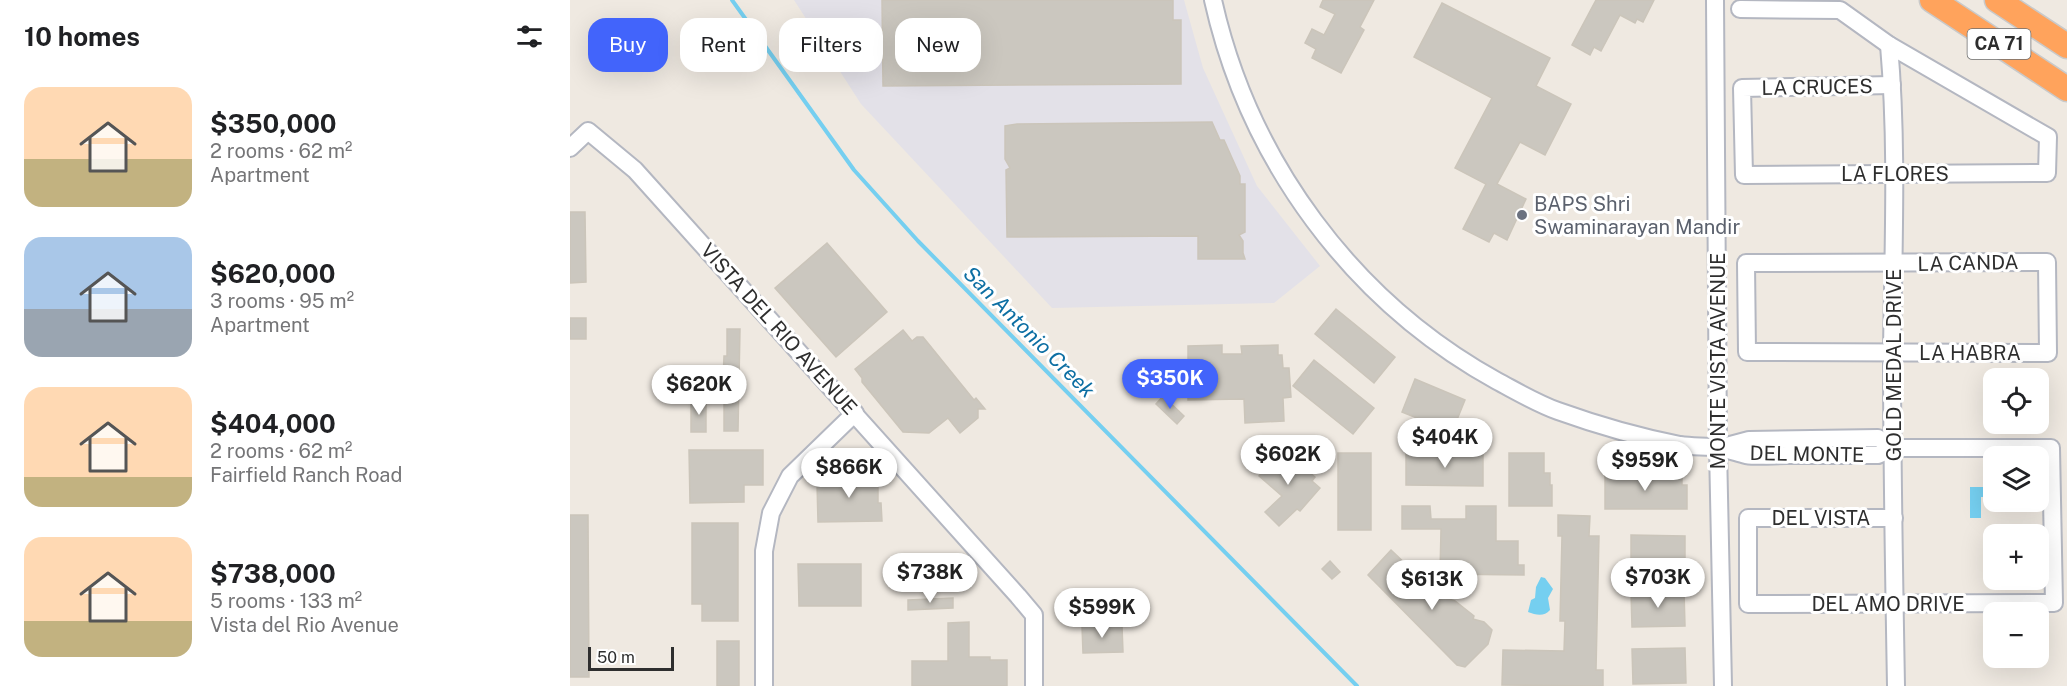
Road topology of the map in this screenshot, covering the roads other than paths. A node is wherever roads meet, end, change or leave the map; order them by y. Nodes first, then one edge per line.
1 (1213, 0) edge
2 (1715, 0) edge
3 (1932, 0) edge
4 (1997, 0) edge
5 (1740, 9) dead end
6 (1889, 45) junction
7 (2067, 46) edge
8 (1892, 86) junction
9 (2067, 89) edge
10 (570, 148) edge
11 (1894, 174) junction
12 (1743, 175) joint
13 (1895, 264) junction
14 (1747, 352) joint
15 (1892, 353) junction
16 (2048, 353) joint
17 (855, 413) junction
18 (1718, 448) junction
19 (1894, 448) junction
20 (2051, 448) joint
21 (1894, 518) junction
22 (1748, 604) joint
23 (1894, 604) junction
24 (764, 686) edge
25 (1034, 686) edge
26 (1723, 686) edge
27 (1896, 686) edge

1 - 18 street, DEL MONTE
2 - 18 street, MONTE VISTA AVENUE
3 - 9 highway, CA 71
4 - 7 highway, CA 71
5 - 6 street
6 - 8 street, GOLD MEDAL DRIVE
6 - 11 street, LA FLORES
8 - 11 street, GOLD MEDAL DRIVE
8 - 12 street, LA CRUCES
10 - 17 street, VISTA DEL RIO AVENUE
11 - 12 street, LA FLORES
11 - 13 street, GOLD MEDAL DRIVE
13 - 14 street, LA CANDA
13 - 15 street, GOLD MEDAL DRIVE
13 - 16 street, LA CANDA
14 - 15 street, LA HABRA
15 - 16 street, LA HABRA
15 - 19 street, GOLD MEDAL DRIVE
17 - 24 street
17 - 25 street, VISTA DEL RIO AVENUE
18 - 19 street, DEL MONTE
18 - 26 street, MONTE VISTA AVENUE
19 - 20 street, DEL MONTE
19 - 21 street, GOLD MEDAL DRIVE
20 - 23 street, DEL AMO DRIVE
21 - 22 street, DEL VISTA
21 - 23 street, GOLD MEDAL DRIVE
22 - 23 street, DEL AMO DRIVE
23 - 27 street, GOLD MEDAL DRIVE

